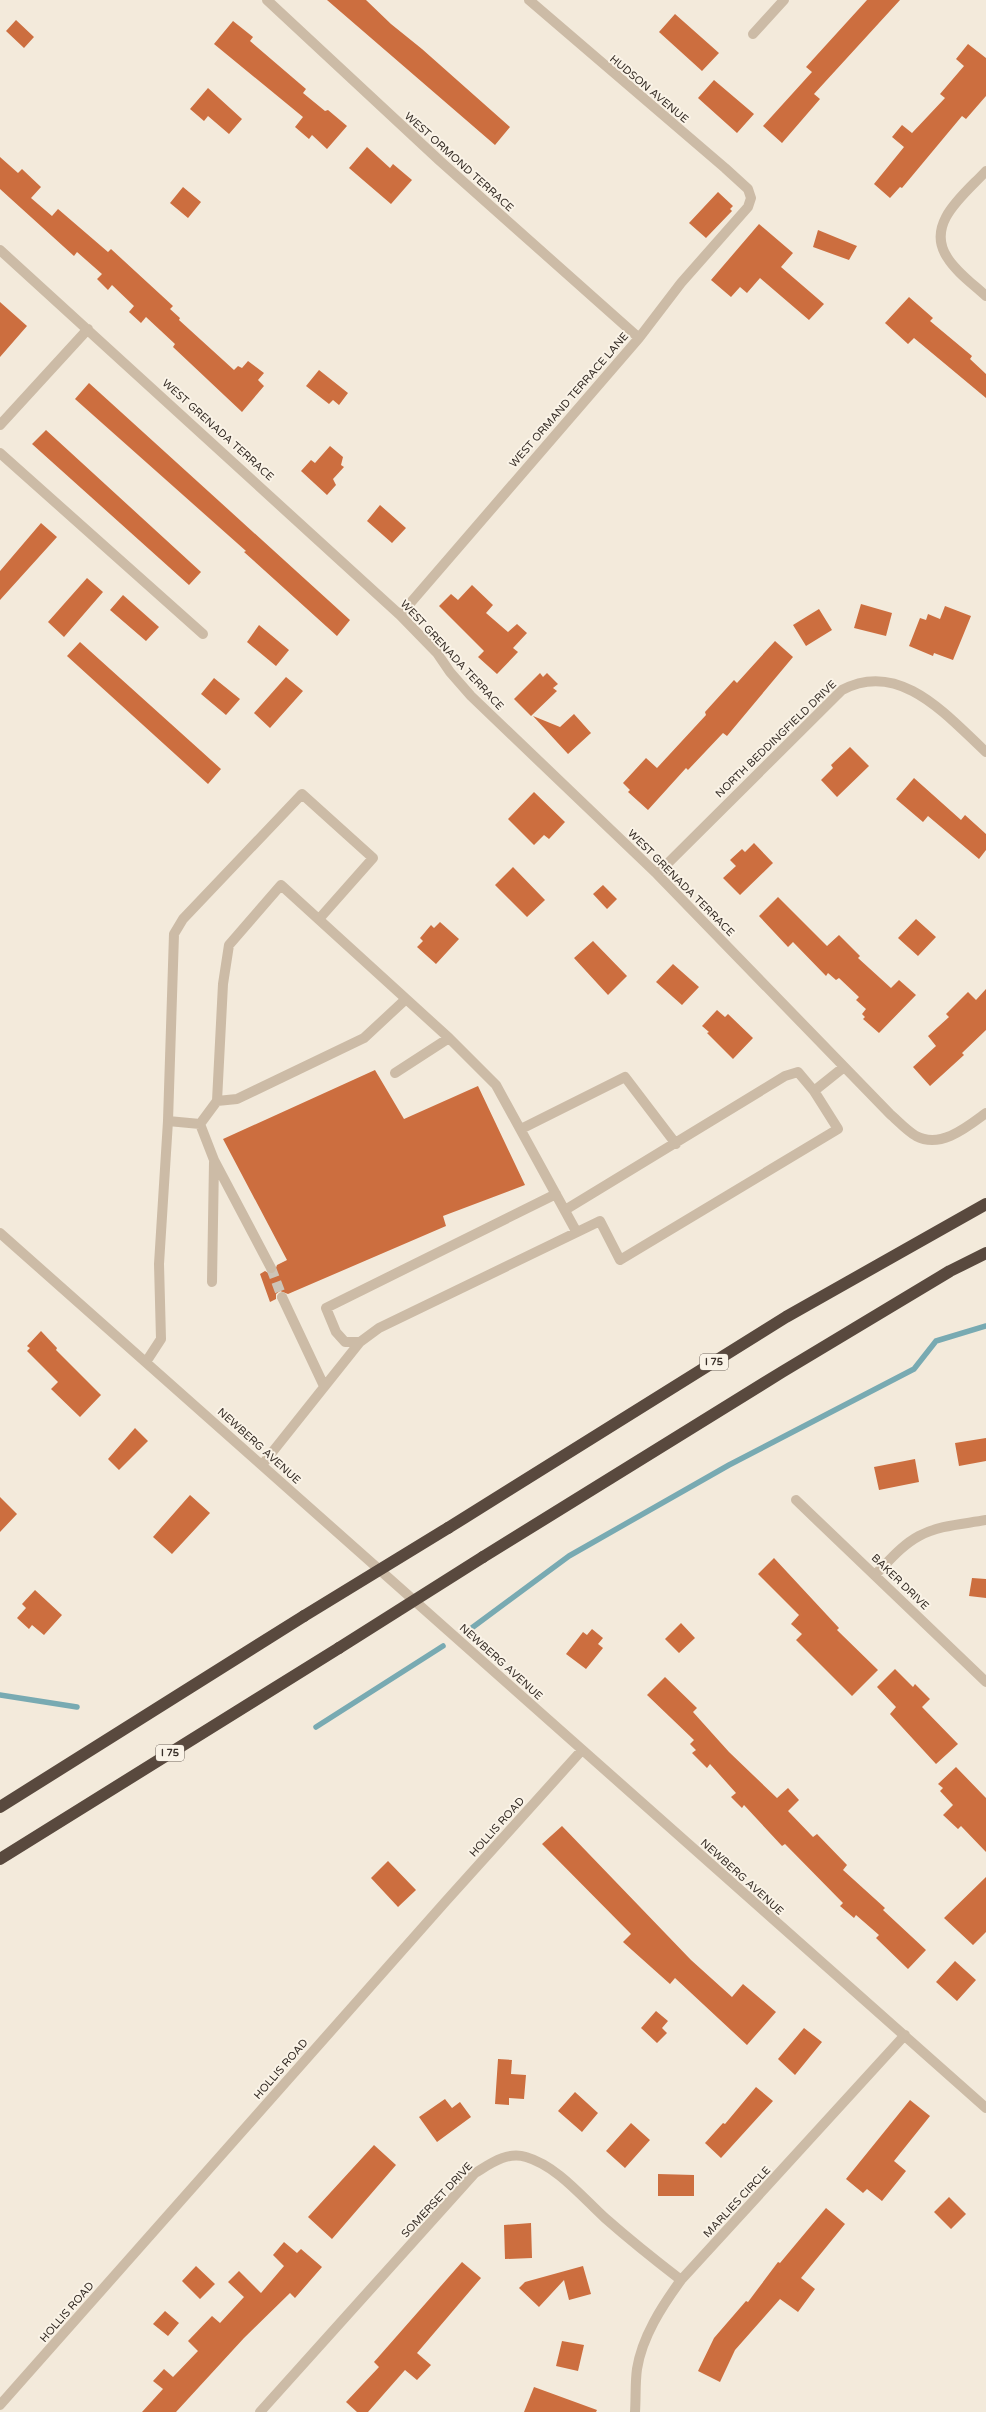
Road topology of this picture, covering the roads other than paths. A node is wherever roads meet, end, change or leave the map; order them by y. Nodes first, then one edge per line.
1 (267, 0) edge
2 (529, 0) edge
3 (784, 0) edge
4 (753, 34) dead end
5 (986, 171) edge
6 (751, 198) joint
7 (0, 250) edge
8 (986, 296) edge
9 (88, 329) junction
10 (639, 338) junction
11 (0, 425) edge
12 (0, 453) edge
13 (400, 615) junction
14 (202, 634) dead end
15 (986, 752) edge
16 (656, 874) junction
17 (319, 919) junction
18 (406, 1000) junction
19 (449, 1038) junction
20 (844, 1067) junction
21 (395, 1073) dead end
22 (814, 1091) junction
23 (217, 1101) junction
24 (986, 1113) edge
25 (168, 1121) junction
26 (200, 1124) junction
27 (521, 1130) junction
28 (676, 1144) junction
29 (214, 1160) junction
30 (556, 1194) junction
31 (986, 1204) edge
32 (565, 1210) junction
33 (576, 1231) junction
34 (0, 1233) edge
35 (986, 1253) edge
36 (271, 1268) tunnel mouth
37 (212, 1282) dead end
38 (282, 1297) tunnel mouth
39 (360, 1342) junction
40 (146, 1362) junction
41 (324, 1386) junction
42 (262, 1465) junction
43 (796, 1500) dead end
44 (986, 1520) edge
45 (875, 1575) junction
46 (986, 1682) edge
47 (582, 1750) junction
48 (0, 1807) edge
49 (0, 1859) edge
50 (905, 2035) junction
51 (986, 2108) edge
52 (681, 2280) junction
53 (0, 2405) edge
54 (260, 2412) edge
55 (635, 2412) edge

1 - 10 street, WEST ORMOND TERRACE
2 - 6 street, HUDSON AVENUE
3 - 4 street
5 - 8 street
6 - 10 street, WEST ORMAND TERRACE LANE
7 - 9 street, WEST GRENADA TERRACE
9 - 11 street
9 - 13 street, WEST GRENADA TERRACE
10 - 13 street, WEST ORMAND TERRACE LANE
12 - 14 street
13 - 16 street, WEST GRENADA TERRACE
15 - 16 street, NORTH BEDDINGFIELD DRIVE
16 - 20 street, WEST GRENADA TERRACE
17 - 18 street
17 - 23 street
17 - 25 street
18 - 19 street
18 - 23 street
19 - 21 street
19 - 27 street
20 - 22 street
20 - 24 street, WEST GRENADA TERRACE
22 - 28 street
22 - 33 street
23 - 26 street
25 - 26 street
25 - 40 street
26 - 29 street
27 - 28 street
27 - 30 street
28 - 32 street
29 - 36 street
29 - 37 street
30 - 32 street
30 - 39 street
31 - 48 highway, I 75, bridge
32 - 33 street
33 - 39 street
34 - 40 street, NEWBERG AVENUE
35 - 49 highway, I 75, bridge
38 - 41 street
39 - 41 street
40 - 42 street, NEWBERG AVENUE
41 - 42 street
42 - 47 street, NEWBERG AVENUE
43 - 45 street, BAKER DRIVE
44 - 45 street
45 - 46 street, BAKER DRIVE
47 - 50 street, NEWBERG AVENUE
47 - 53 street, HOLLIS ROAD
50 - 51 street, NEWBERG AVENUE
50 - 52 street, MARLIES CIRCLE
52 - 54 street, SOMERSET DRIVE
52 - 55 street, MARLIES CIRCLE

